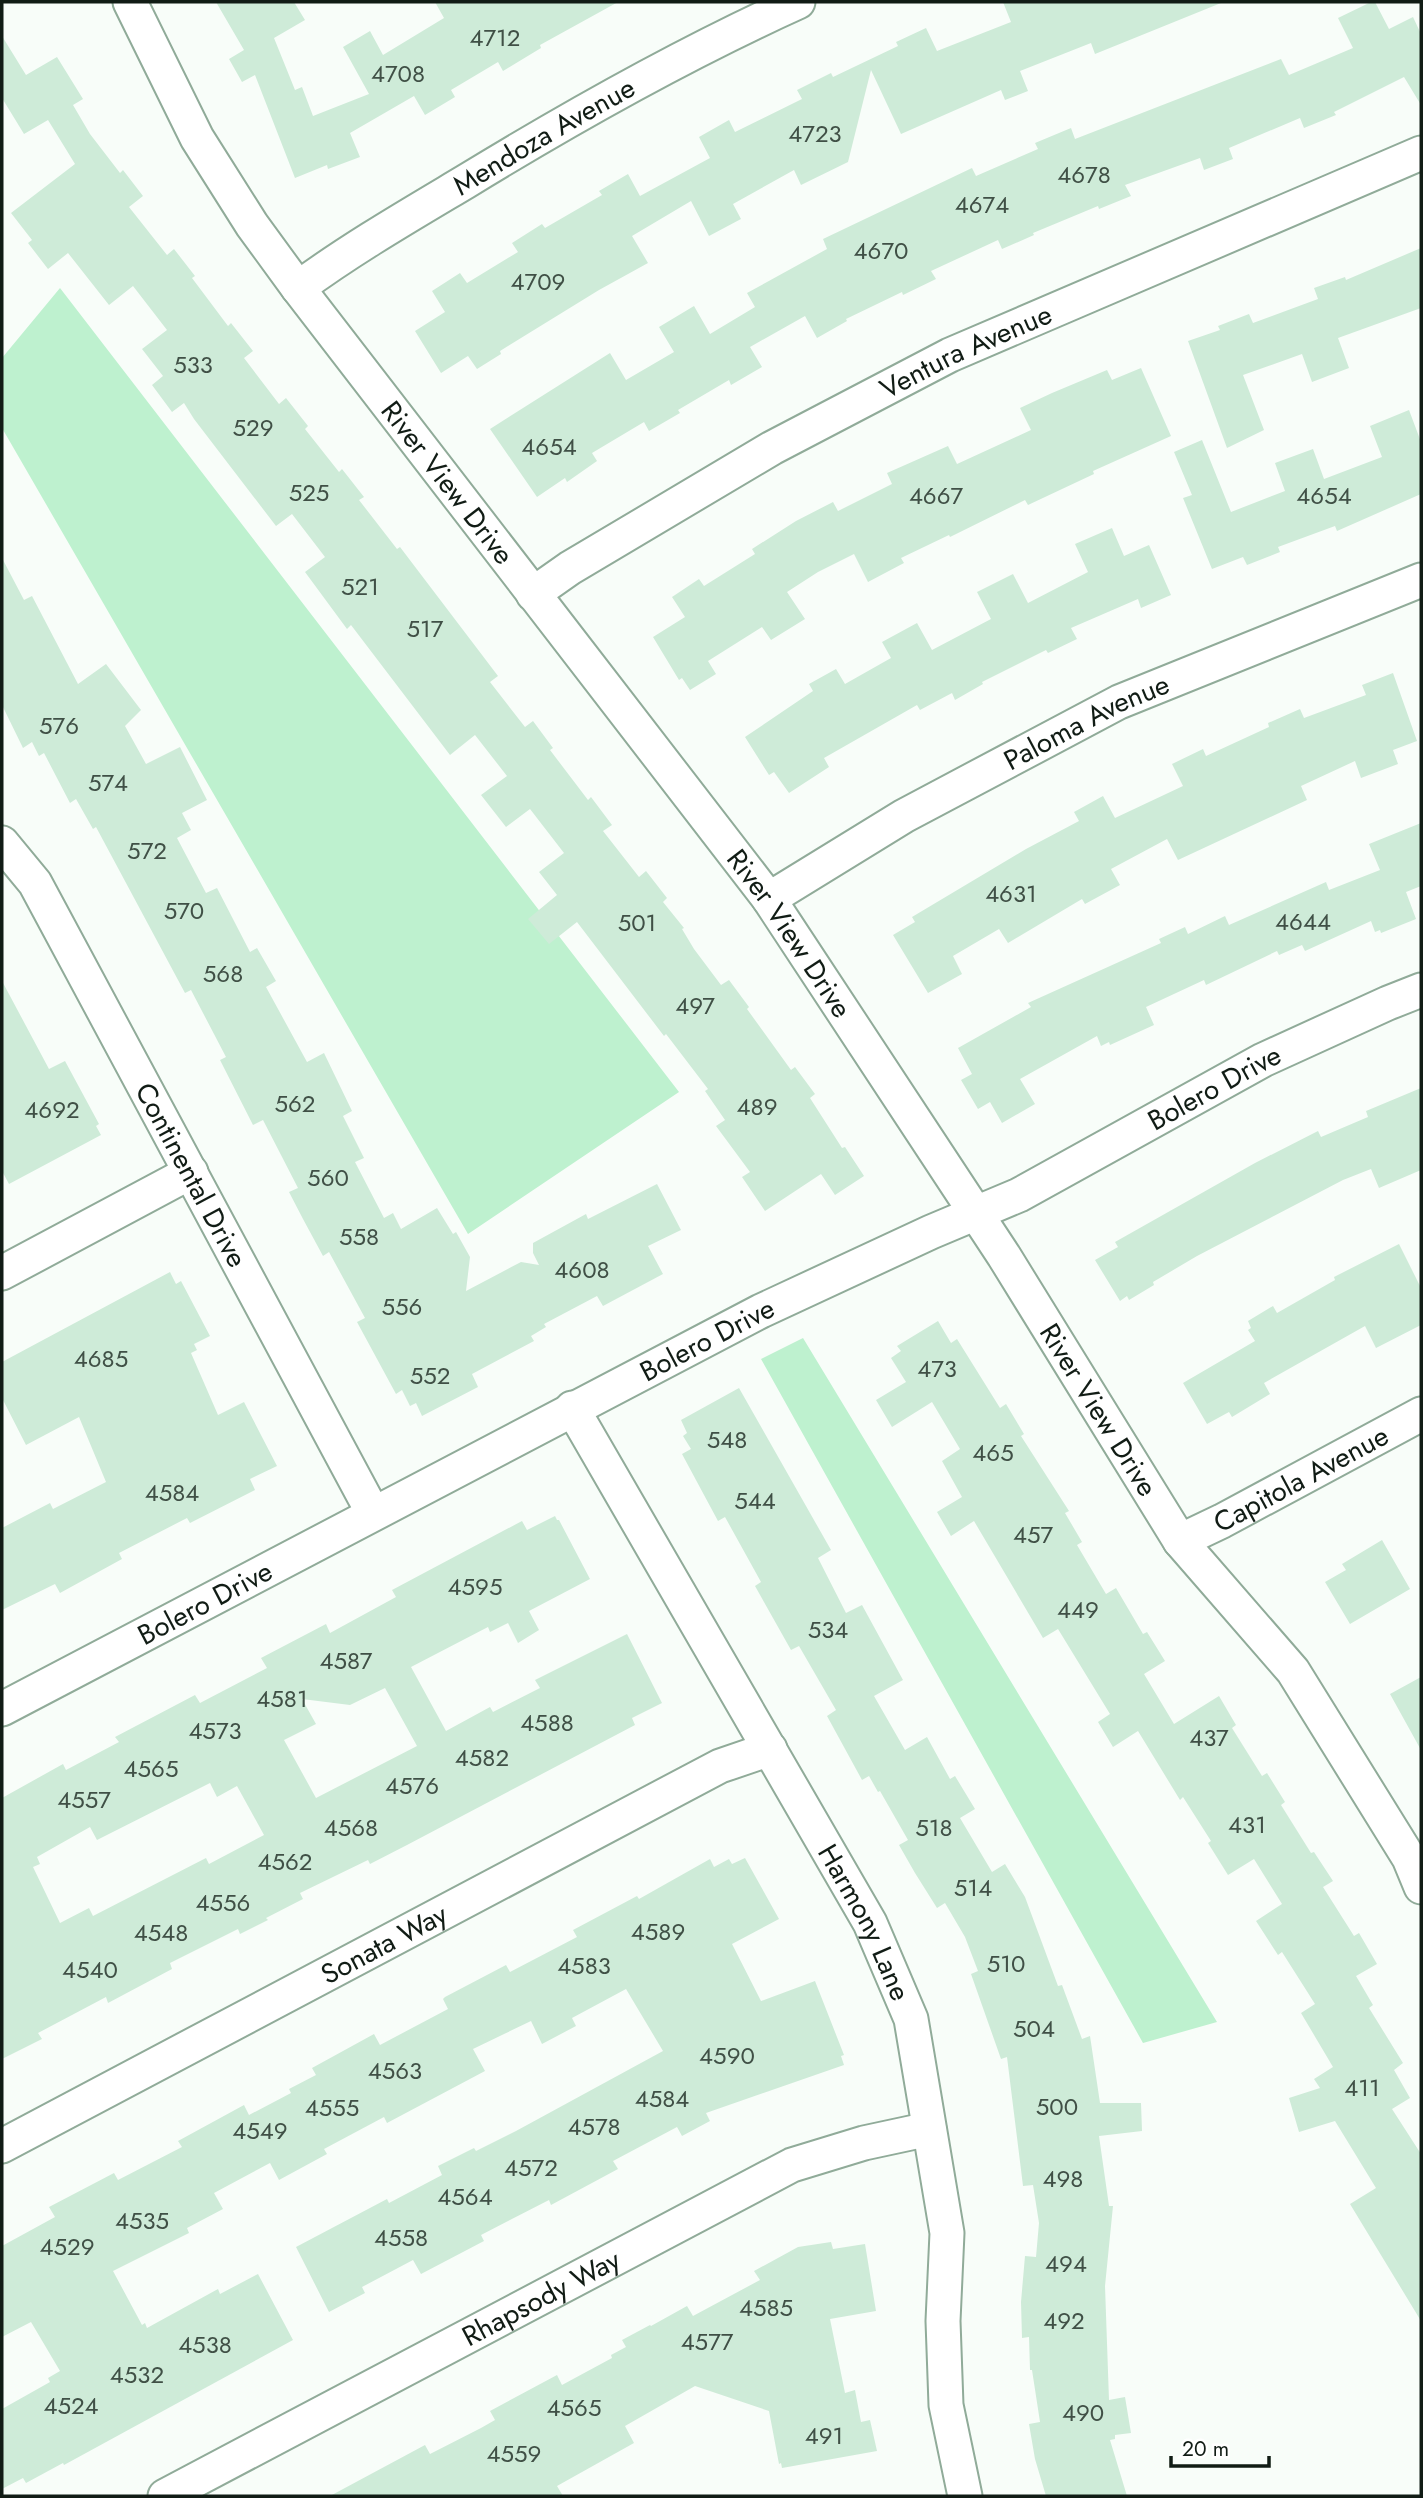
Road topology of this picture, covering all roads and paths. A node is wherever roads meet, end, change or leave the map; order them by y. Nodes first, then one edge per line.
1 (131, 2) edge
2 (798, 2) edge
3 (1421, 153) edge
4 (298, 288) junction
5 (1421, 580) edge
6 (533, 594) junction
7 (2, 843) edge
8 (769, 899) junction
9 (1421, 990) edge
10 (191, 1172) junction
11 (975, 1213) junction
12 (2, 1273) edge
13 (572, 1408) junction
14 (1421, 1414) edge
15 (373, 1513) junction
16 (1180, 1541) junction
17 (2, 1709) edge
18 (771, 1749) junction
19 (1417, 1866) edge
20 (929, 2129) junction
21 (2, 2146) edge
22 (165, 2496) edge
23 (965, 2496) edge

1 - 4 street, River View Drive
2 - 4 street, Mendoza Avenue
3 - 6 street, Ventura Avenue
4 - 6 street, River View Drive
5 - 8 street, Paloma Avenue
6 - 8 street, River View Drive
7 - 10 street, Continental Drive
8 - 11 street, River View Drive
9 - 11 street, Bolero Drive
10 - 12 street
10 - 15 street, Continental Drive
11 - 13 street, Bolero Drive
11 - 16 street, River View Drive
13 - 15 street, Bolero Drive
13 - 18 street, Harmony Lane
14 - 16 street, Capitola Avenue
15 - 17 street, Bolero Drive
16 - 19 street, River View Drive
18 - 20 street, Harmony Lane
18 - 21 street, Sonata Way
20 - 22 street, Rhapsody Way
20 - 23 street, Harmony Lane

